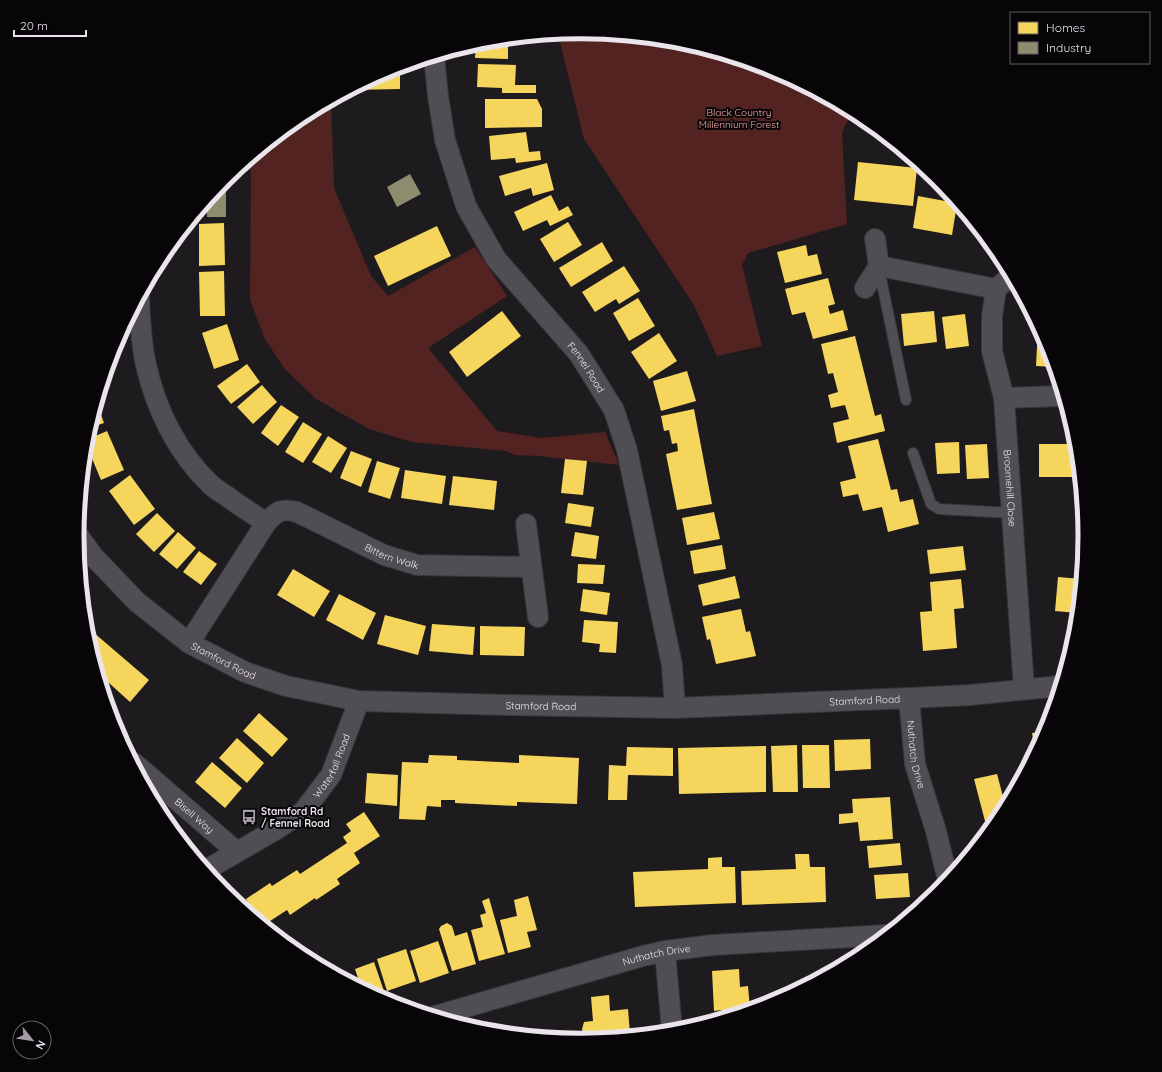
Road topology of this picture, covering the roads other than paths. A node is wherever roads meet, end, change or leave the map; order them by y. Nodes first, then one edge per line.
1 (435, 61) edge
2 (875, 239) dead end
3 (879, 266) junction
4 (1006, 280) edge
5 (865, 288) dead end
6 (996, 289) junction
7 (140, 307) edge
8 (1058, 396) edge
9 (1004, 398) junction
10 (906, 400) dead end
11 (914, 453) dead end
12 (1012, 513) junction
13 (266, 523) junction
14 (526, 524) dead end
15 (84, 544) edge
16 (531, 567) junction
17 (538, 617) dead end
18 (189, 643) junction
19 (1055, 686) edge
20 (1024, 689) junction
21 (909, 698) junction
22 (359, 701) junction
23 (675, 708) junction
24 (144, 772) edge
25 (237, 852) junction
26 (210, 867) edge
27 (946, 873) edge
28 (876, 936) edge
29 (665, 951) junction
30 (444, 1014) edge
31 (671, 1024) edge

1 - 23 street, Fennel Road
2 - 3 street
3 - 5 street
3 - 6 street
3 - 10 lane
4 - 6 street
6 - 9 street, Broomehill Close
7 - 13 street
8 - 9 street
9 - 12 street, Broomehill Close
11 - 12 lane
12 - 20 street, Broomehill Close
13 - 16 street, Bittern Walk
13 - 18 street, Bittern Walk
14 - 16 street
15 - 18 street, Stamford Road
16 - 17 street
18 - 22 street, Stamford Road
19 - 20 street, Stamford Road
20 - 21 street, Stamford Road
21 - 23 street, Stamford Road
21 - 27 street, Nuthatch Drive
22 - 23 street, Stamford Road
22 - 25 street, Waterfall Road
24 - 25 street, Bisell Way
25 - 26 street, Waterfall Road
28 - 29 street, Nuthatch Drive
29 - 30 street, Nuthatch Drive
29 - 31 street

